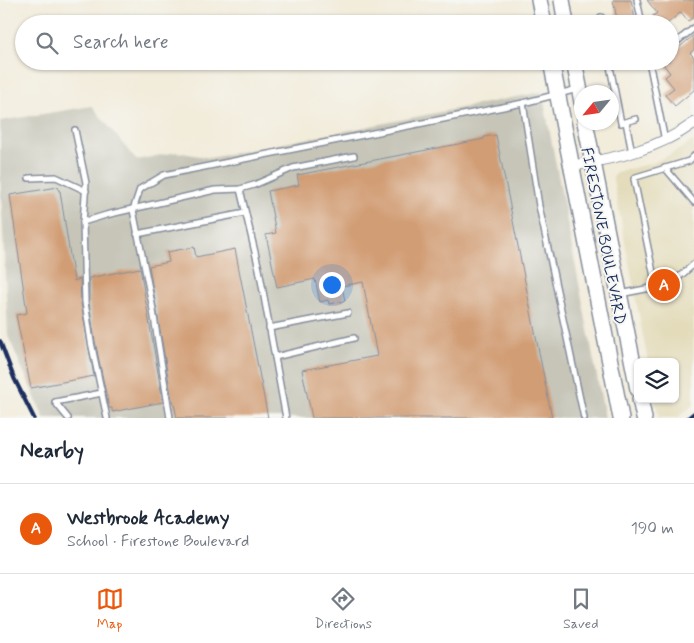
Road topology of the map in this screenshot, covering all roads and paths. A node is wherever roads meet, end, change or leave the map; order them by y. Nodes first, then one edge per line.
1 (539, 0) edge
2 (562, 0) edge
3 (637, 0) edge
4 (542, 15) edge
5 (564, 15) edge
6 (640, 15) edge
7 (694, 28) edge
8 (679, 40) edge
9 (553, 70) edge
10 (576, 70) edge
11 (611, 70) edge
12 (652, 70) edge
13 (578, 85) edge
14 (557, 95) junction
15 (574, 96) edge
16 (523, 103) junction
17 (636, 119) dead end
18 (626, 122) junction
19 (694, 123) edge
20 (75, 130) dead end
21 (587, 130) edge
22 (665, 141) junction
23 (632, 154) junction
24 (354, 156) dead end
25 (694, 156) edge
26 (593, 162) junction
27 (571, 166) junction
28 (665, 168) junction
29 (29, 178) dead end
30 (240, 189) junction
31 (86, 191) junction
32 (694, 202) edge
33 (133, 210) junction
34 (245, 213) junction
35 (83, 222) junction
36 (137, 234) junction
37 (694, 264) edge
38 (656, 287) junction
39 (619, 294) junction
40 (348, 312) dead end
41 (269, 328) junction
42 (354, 338) dead end
43 (275, 357) junction
44 (634, 369) edge
45 (102, 392) junction
46 (641, 403) edge
47 (68, 418) edge
48 (107, 418) edge
49 (170, 418) edge
50 (286, 418) edge
51 (584, 418) edge
52 (621, 418) edge
53 (644, 418) edge

1 - 4 main road
2 - 5 main road
3 - 6 lane
7 - 8 lane
9 - 14 main road, FIRESTONE BOULEVARD
10 - 13 main road
11 - 18 lane
12 - 22 lane
14 - 15 lane
14 - 16 lane
14 - 27 main road, FIRESTONE BOULEVARD
16 - 33 lane
16 - 51 lane
17 - 18 lane
18 - 23 lane
19 - 22 street
20 - 31 lane
21 - 26 main road, FIRESTONE BOULEVARD
22 - 23 street
23 - 26 street
24 - 30 lane
25 - 28 lane
26 - 27 street
26 - 39 main road, FIRESTONE BOULEVARD
27 - 52 main road, FIRESTONE BOULEVARD
28 - 32 lane
28 - 38 lane
29 - 31 lane
30 - 33 lane
30 - 34 lane
31 - 35 lane
33 - 35 lane
33 - 36 lane
34 - 36 lane
34 - 41 lane
35 - 45 lane
36 - 49 lane
37 - 38 lane
38 - 39 lane
39 - 44 main road, FIRESTONE BOULEVARD
40 - 41 lane
41 - 43 lane
42 - 43 lane
43 - 50 lane
45 - 47 lane
45 - 48 lane
46 - 53 main road

